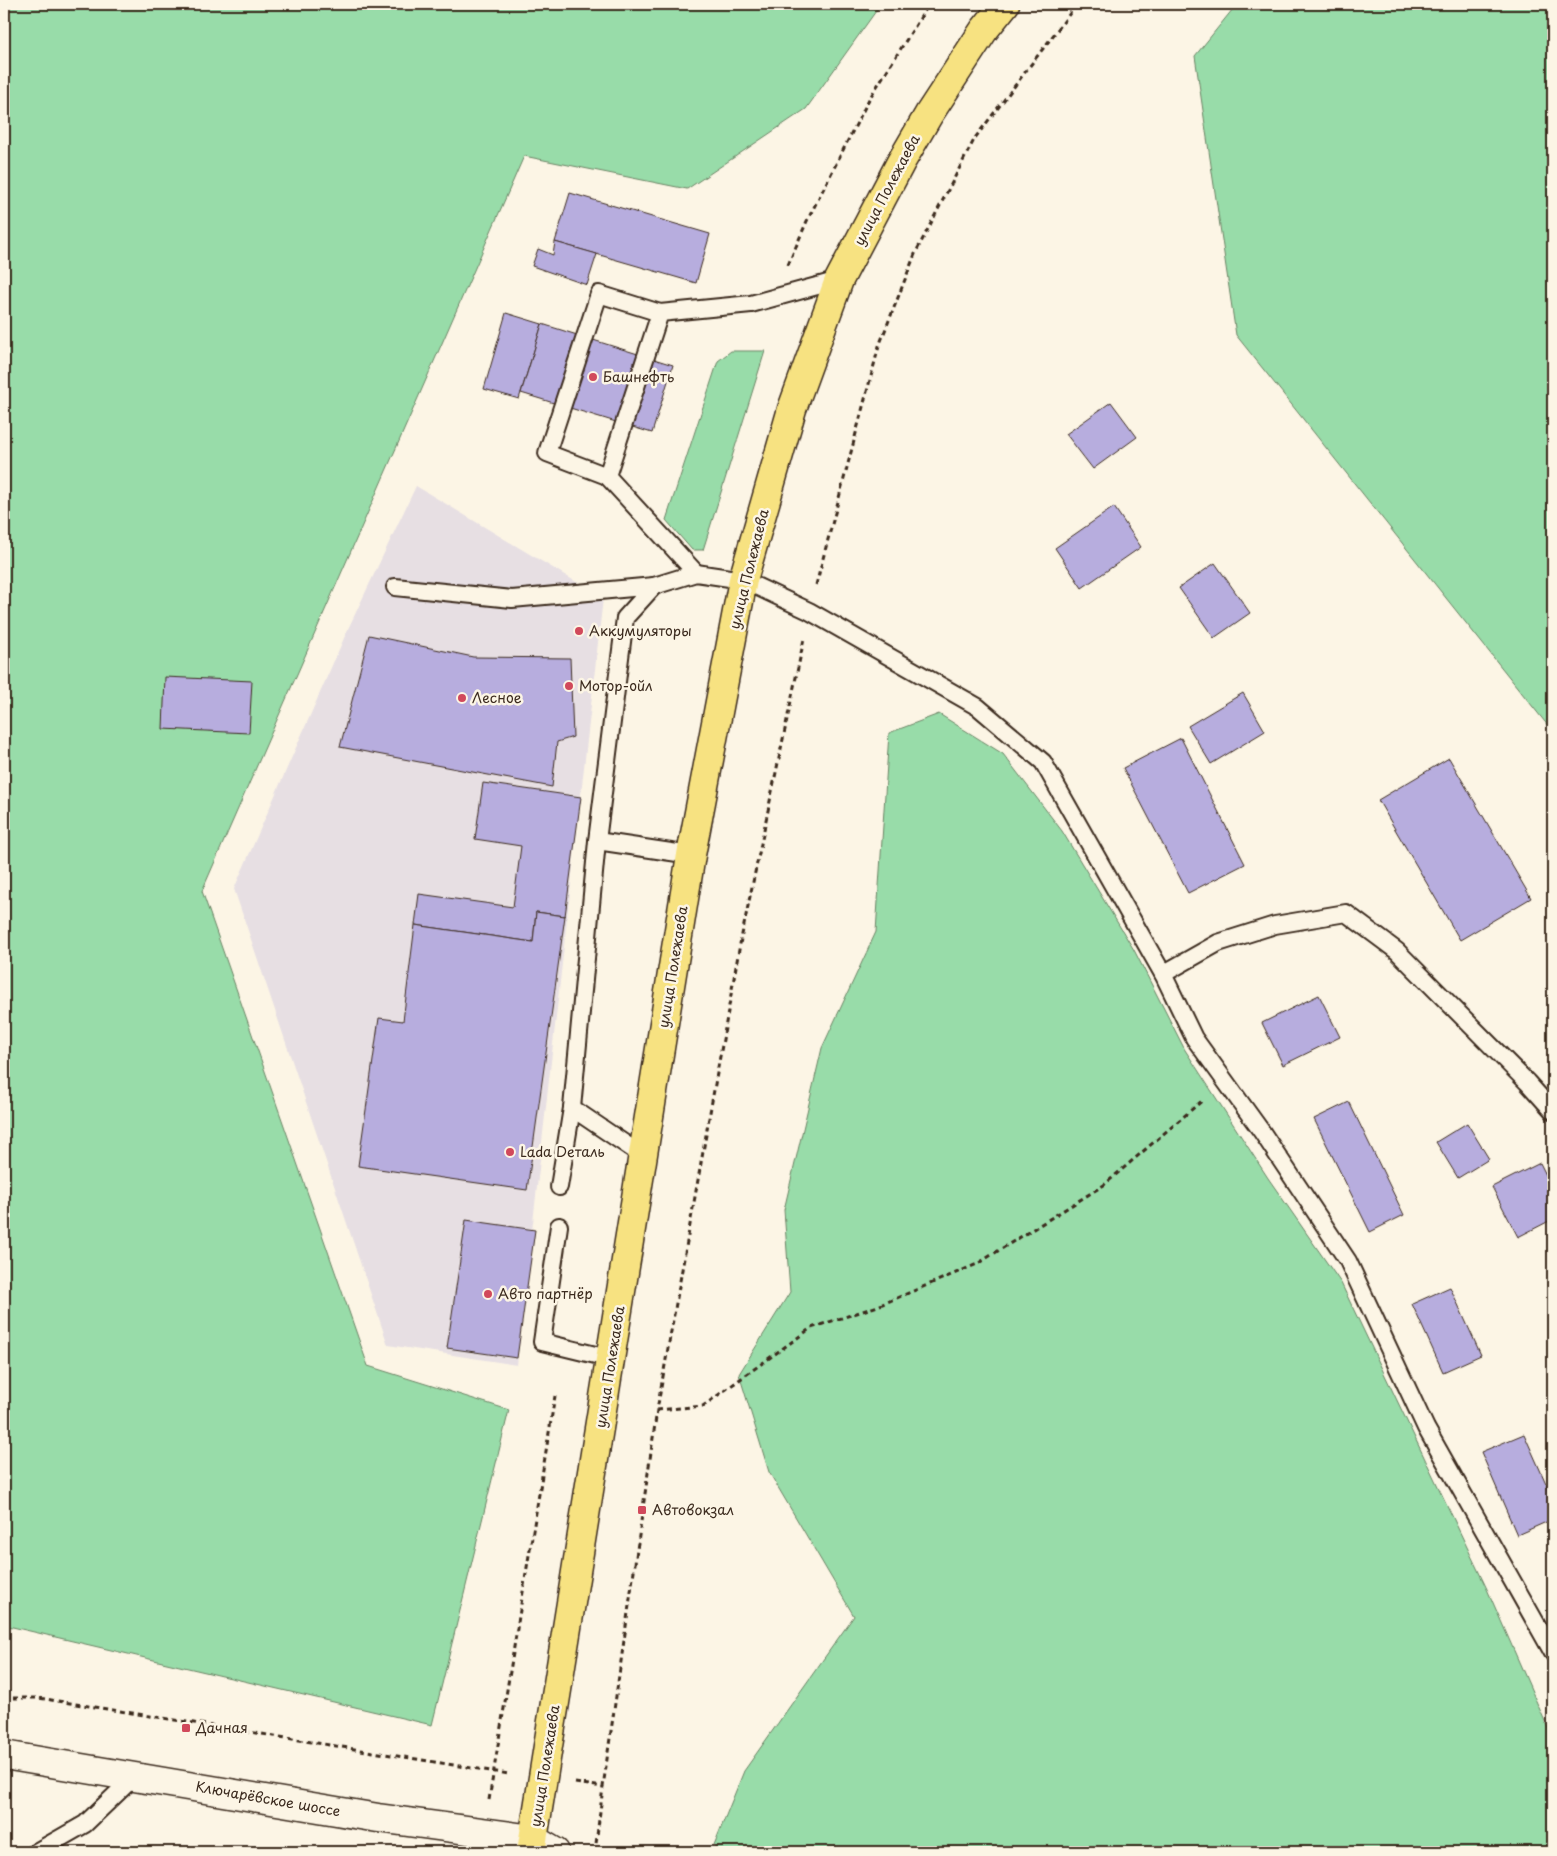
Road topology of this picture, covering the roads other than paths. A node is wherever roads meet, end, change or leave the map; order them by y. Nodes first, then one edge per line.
1 (1006, 4) edge
2 (839, 280) junction
3 (660, 313) junction
4 (607, 476) junction
5 (696, 573) junction
6 (743, 580) junction
7 (654, 586) junction
8 (395, 587) dead end
9 (597, 841) junction
10 (691, 856) junction
11 (1163, 974) junction
12 (572, 1108) junction
13 (1553, 1111) edge
14 (643, 1156) junction
15 (559, 1187) dead end
16 (559, 1226) dead end
17 (612, 1359) junction
18 (1553, 1653) edge
19 (4, 1755) edge
20 (134, 1777) junction
21 (540, 1848) edge
22 (36, 1852) edge

1 - 2 main road, улица Полежаева
2 - 3 lane
2 - 6 main road, улица Полежаева
3 - 4 lane
3 - 4 lane
4 - 5 lane
5 - 6 lane
5 - 7 lane
6 - 10 main road, улица Полежаева
6 - 11 lane
7 - 8 lane
7 - 9 lane
9 - 10 lane
9 - 12 lane
10 - 14 main road, улица Полежаева
11 - 13 lane
11 - 18 lane
12 - 14 lane
12 - 15 lane
14 - 17 main road, улица Полежаева
16 - 17 lane
17 - 21 main road, улица Полежаева
19 - 20 street, Ключарёвское шоссе
20 - 21 street, Ключарёвское шоссе
20 - 22 lane

